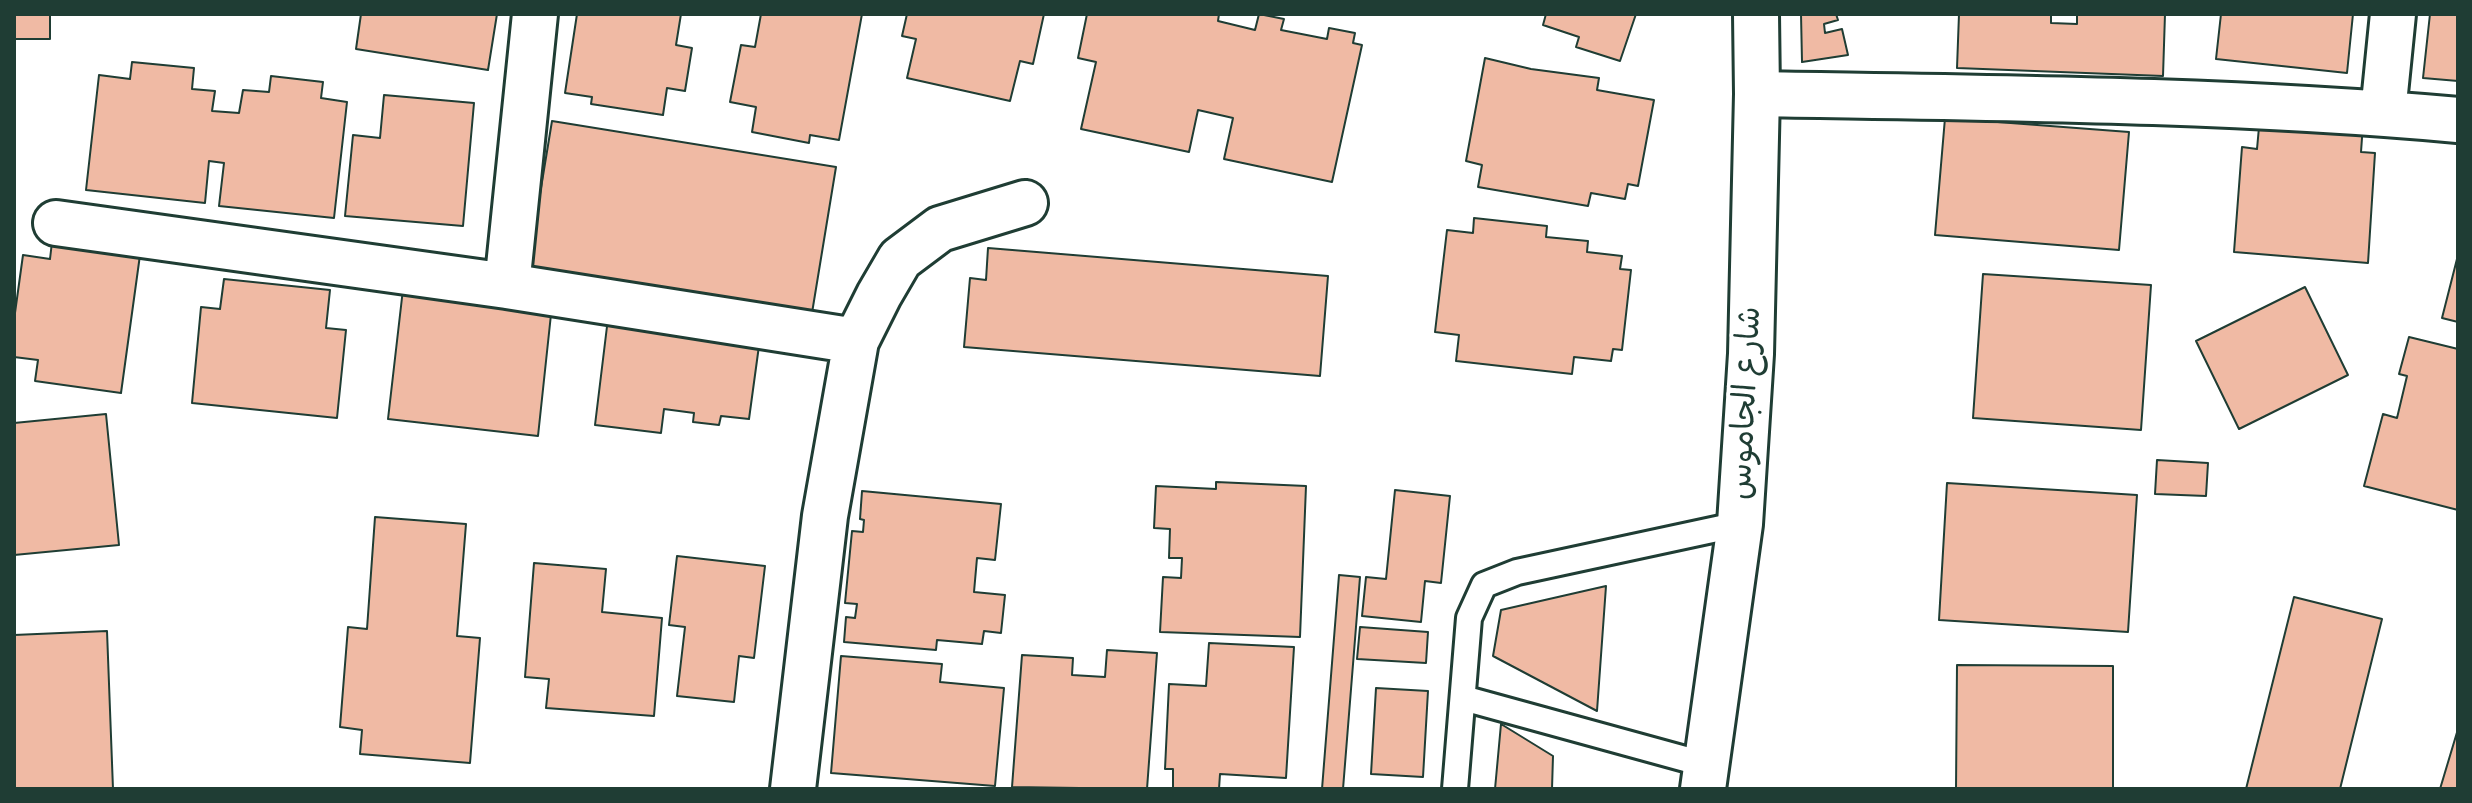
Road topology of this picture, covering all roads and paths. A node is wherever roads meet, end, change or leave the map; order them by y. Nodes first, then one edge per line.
1 (535, 14) edge
2 (1756, 14) edge
3 (2393, 14) edge
4 (1757, 94) junction
5 (2383, 113) junction
6 (2458, 120) edge
7 (1025, 203) dead end
8 (56, 223) dead end
9 (507, 286) junction
10 (856, 341) junction
11 (1740, 524) junction
12 (1463, 698) junction
13 (1705, 777) edge
14 (793, 789) edge
15 (1455, 789) edge

1 - 9 street
2 - 4 street, شارع الجاموس
3 - 5 street
4 - 5 street
4 - 11 street, شارع الجاموس
5 - 6 street
7 - 10 street
8 - 9 street
9 - 10 street
10 - 14 street
11 - 12 lane
11 - 13 street, شارع الجاموس
12 - 13 lane
12 - 15 lane

